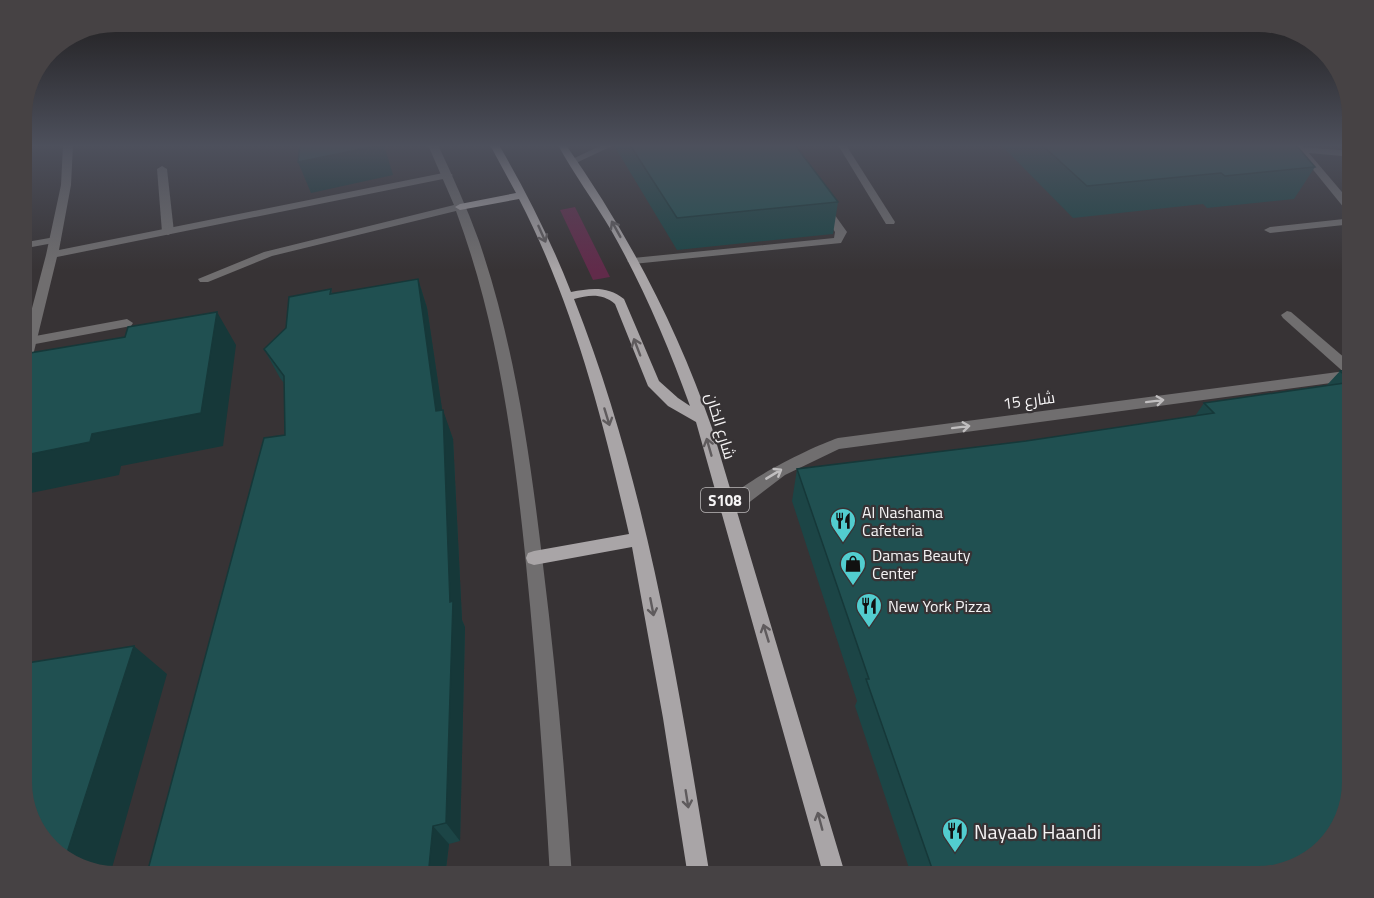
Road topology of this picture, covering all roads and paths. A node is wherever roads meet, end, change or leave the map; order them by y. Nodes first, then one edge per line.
1 (66, 187) edge
2 (164, 187) edge
3 (390, 187) edge
4 (452, 187) edge
5 (518, 187) edge
6 (590, 187) edge
7 (868, 187) edge
8 (1332, 187) edge
9 (814, 193) edge
10 (522, 195) junction
11 (1342, 199) edge
12 (460, 207) junction
13 (890, 222) dead end
14 (1342, 222) edge
15 (1270, 230) dead end
16 (168, 232) junction
17 (55, 240) junction
18 (32, 244) edge
19 (52, 255) junction
20 (633, 261) junction
21 (204, 279) dead end
22 (568, 297) junction
23 (1287, 315) dead end
24 (127, 323) dead end
25 (32, 333) edge
26 (32, 341) edge
27 (1342, 364) edge
28 (1342, 375) edge
29 (701, 419) junction
30 (728, 509) junction
31 (639, 539) junction
32 (534, 558) junction
33 (560, 866) edge
34 (697, 866) edge
35 (832, 866) edge

1 - 17 street
2 - 16 street
3 - 16 street
4 - 12 street
5 - 10 main road
20 -> 6 main road, شارع الخان / S108
7 - 13 street
8 - 11 street
9 - 20 street
10 - 12 main road
10 -> 22 main road
12 - 21 street
12 - 32 street
14 - 15 street
16 - 19 street
17 - 18 street
17 - 19 street
19 - 25 street
20 - 29 main road, شارع الخان / S108
29 -> 22 main road
22 -> 31 main road
23 - 27 street
24 - 26 street
30 -> 28 street, شارع 15
30 -> 29 main road, شارع الخان / S108
35 -> 30 main road, شارع الخان / S108
31 - 32 main road
31 -> 34 main road
32 - 33 street

